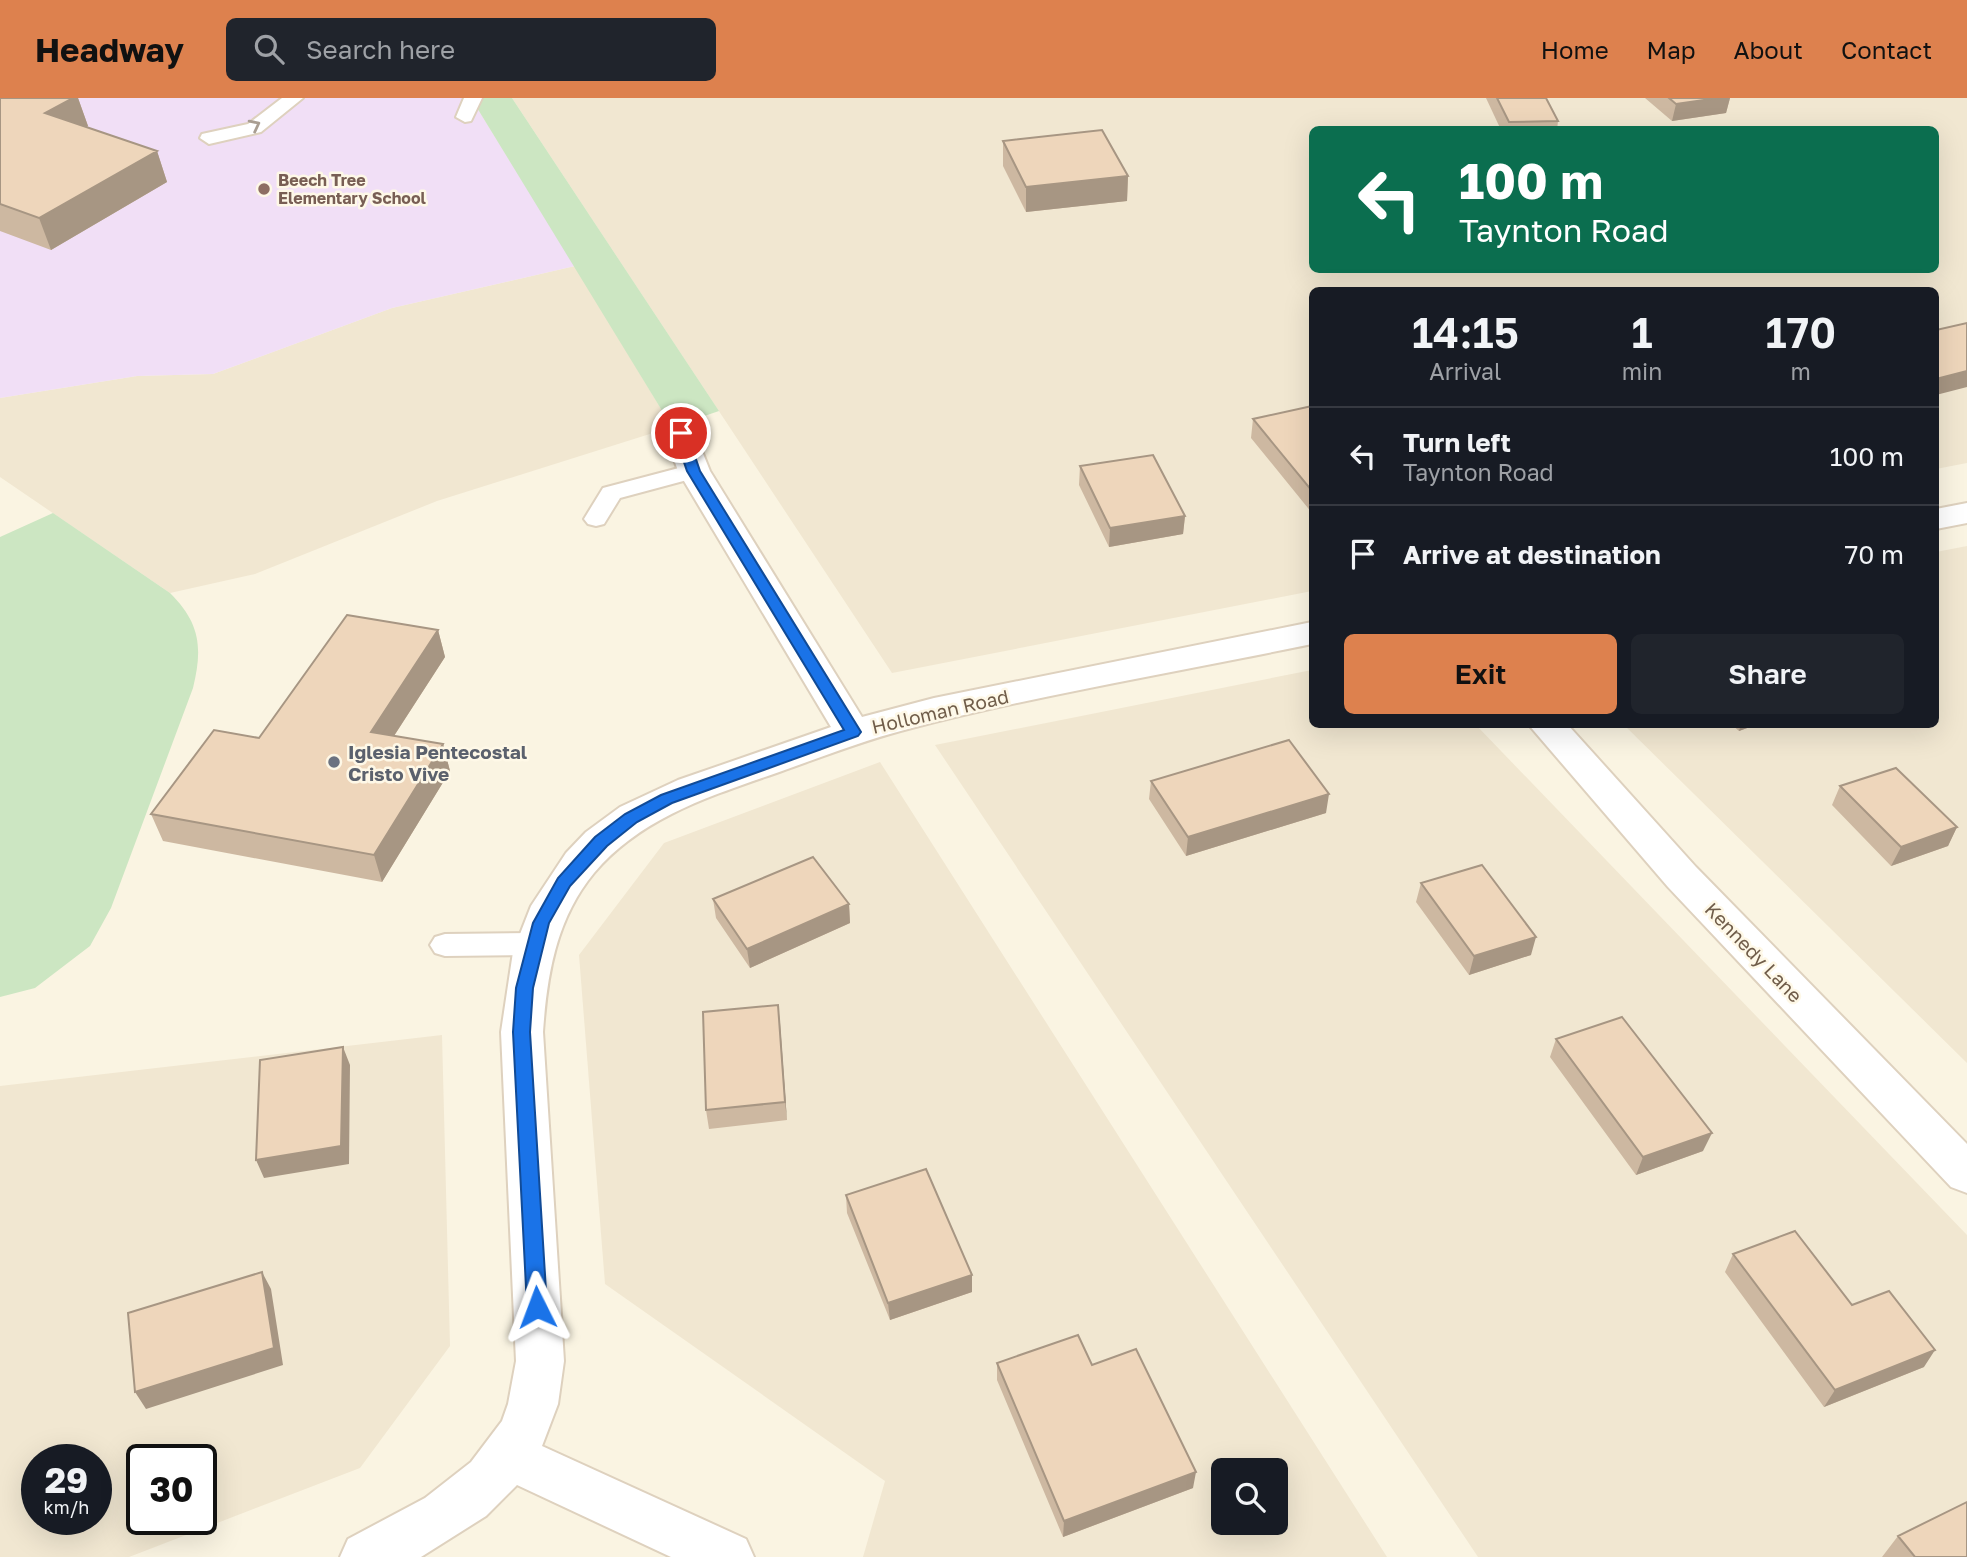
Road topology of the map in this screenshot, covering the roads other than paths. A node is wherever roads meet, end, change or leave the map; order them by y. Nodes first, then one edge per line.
1 (294, 98) edge
2 (473, 98) edge
3 (465, 117) dead end
4 (209, 138) dead end
5 (681, 433) dead end
6 (694, 471) junction
7 (1967, 513) edge
8 (1939, 518) edge
9 (596, 519) dead end
10 (1309, 634) edge
11 (1550, 728) edge
12 (853, 732) junction
13 (535, 944) junction
14 (445, 945) dead end
15 (1967, 1174) edge
16 (507, 1455) junction
17 (366, 1557) edge
18 (729, 1557) edge

4 -> 1 lane
2 - 3 lane
5 - 6 street
6 - 9 lane
6 - 12 street
7 - 8 street
10 - 12 street, Holloman Road
11 - 15 street, Kennedy Lane
12 - 13 street, Holloman Road
13 - 14 lane
13 - 16 street, Holloman Road
16 - 17 street, Holloman Road
16 - 18 street

